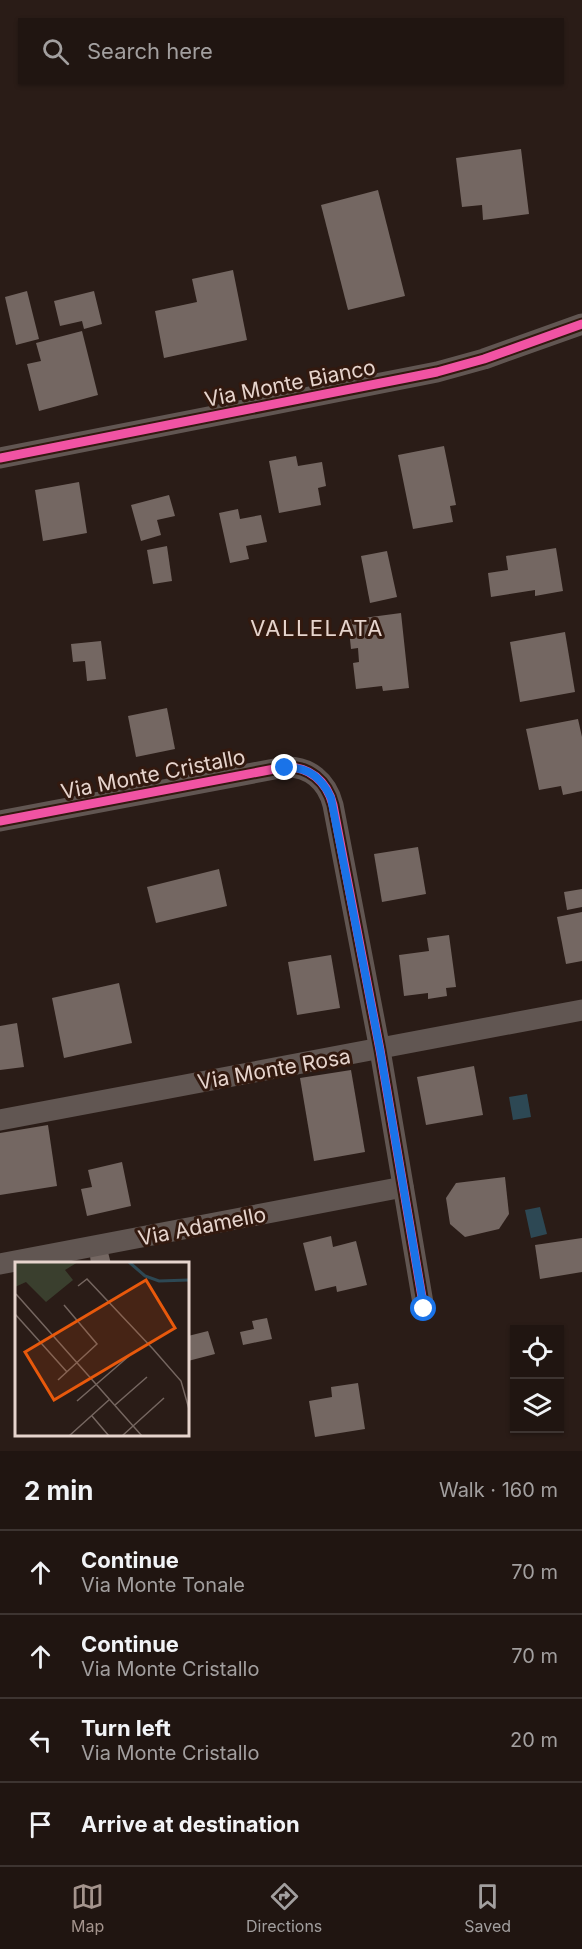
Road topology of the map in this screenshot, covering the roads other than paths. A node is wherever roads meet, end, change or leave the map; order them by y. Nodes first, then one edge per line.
1 (582, 324) edge
2 (0, 458) edge
3 (0, 820) edge
4 (582, 1010) edge
5 (380, 1050) junction
6 (0, 1120) edge
7 (404, 1187) junction
8 (0, 1264) edge
9 (424, 1309) dead end

1 - 2 street, Via Monte Bianco
3 - 5 street, Via Monte Cristallo
4 - 5 street, Via Monte Rosa
5 - 6 street, Via Monte Rosa
5 - 7 street, Via Monte Cristallo
7 - 8 street, Via Adamello
7 - 9 street, Via Monte Cristallo

